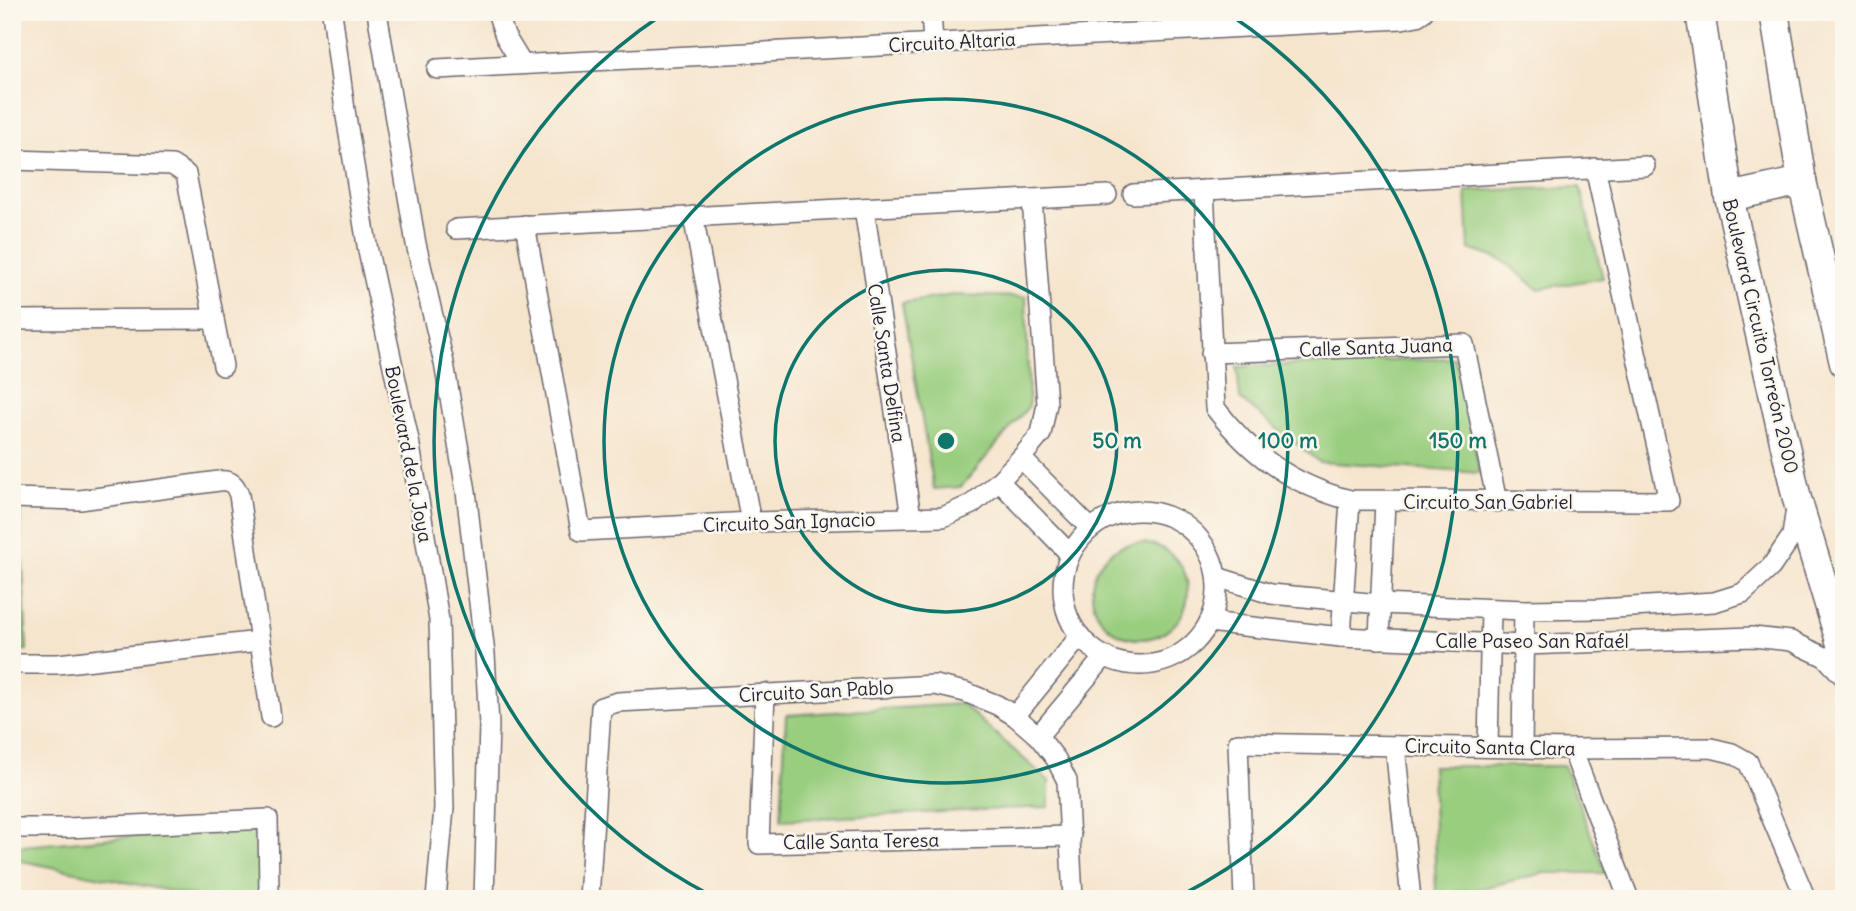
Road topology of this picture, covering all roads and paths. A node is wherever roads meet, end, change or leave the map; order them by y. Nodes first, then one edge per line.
1 (332, 12) edge
2 (377, 12) edge
3 (497, 12) edge
4 (931, 12) edge
5 (1423, 12) edge
6 (1700, 12) edge
7 (1774, 12) edge
8 (933, 43) junction
9 (522, 64) junction
10 (437, 69) dead end
11 (12, 160) edge
12 (1645, 166) dead end
13 (1595, 169) junction
14 (1802, 181) junction
15 (1204, 190) junction
16 (1133, 194) dead end
17 (1107, 195) dead end
18 (1729, 197) junction
19 (1032, 199) junction
20 (864, 208) junction
21 (692, 216) junction
22 (525, 225) junction
23 (456, 229) dead end
24 (214, 319) junction
25 (12, 320) edge
26 (1211, 353) junction
27 (1844, 363) edge
28 (223, 366) dead end
29 (1021, 457) junction
30 (999, 481) junction
31 (12, 498) edge
32 (1350, 499) junction
33 (1797, 499) junction
34 (1385, 501) junction
35 (1497, 502) junction
36 (911, 517) junction
37 (751, 522) junction
38 (1090, 528) junction
39 (1070, 554) junction
40 (1217, 578) junction
41 (1343, 601) junction
42 (1380, 604) junction
43 (1491, 610) junction
44 (1524, 610) junction
45 (1209, 622) junction
46 (1080, 636) junction
47 (1341, 637) junction
48 (1379, 639) junction
49 (259, 641) junction
50 (1491, 643) junction
51 (1524, 645) junction
52 (1844, 654) edge
53 (1105, 656) junction
54 (12, 664) edge
55 (1844, 677) edge
56 (765, 693) junction
57 (1015, 716) junction
58 (271, 717) dead end
59 (1038, 736) junction
60 (1395, 746) junction
61 (1488, 747) junction
62 (1522, 748) junction
63 (1572, 749) junction
64 (12, 828) edge
65 (1071, 836) junction
66 (269, 893) dead end
67 (436, 899) edge
68 (484, 899) edge
69 (589, 899) edge
70 (1073, 899) edge
71 (1244, 899) edge
72 (1411, 899) edge
73 (1629, 899) edge
74 (1806, 899) edge

1 - 67 street, Boulevard de la Joya
2 - 68 street
3 - 9 street
4 - 8 street
5 - 8 street, Circuito Altaria
6 - 18 main road, Boulevard Circuito Torreón 2000
7 - 14 main road
8 - 9 street, Circuito Altaria
9 - 10 street, Circuito Altaria
11 - 24 street
12 - 13 street
13 - 15 street
13 - 35 street, Circuito San Gabriel
14 - 18 main road
14 - 27 main road
15 - 16 street
15 - 26 street, Circuito San Gabriel
17 - 19 street
18 - 33 main road, Boulevard Circuito Torreón 2000
19 - 20 street
19 - 29 street, Circuito San Ignacio
20 - 21 street
20 - 36 street, Calle Santa Delfina
21 - 22 street
21 - 37 street
22 - 23 street
22 - 37 street, Circuito San Ignacio
24 - 25 street
24 - 28 street
26 - 32 street, Circuito San Gabriel
26 - 35 street, Calle Santa Juana
29 - 30 street, Circuito San Ignacio
29 - 38 street
30 - 36 street, Circuito San Ignacio
30 - 39 street
31 - 49 street
32 - 34 street, Circuito San Gabriel
32 - 41 street
33 - 44 street, Calle Paseo San Rafaél
33 - 52 main road, Boulevard Circuito Torreón 2000
34 - 35 street, Circuito San Gabriel
34 - 42 street
36 - 37 street, Circuito San Ignacio
38 - 39 street
38 - 40 street
39 - 46 street
40 - 41 street, Calle Paseo San Rafaél
40 - 45 street
41 - 42 street, Calle Paseo San Rafaél
41 - 47 street
42 - 43 street, Calle Paseo San Rafaél
42 - 48 street
43 - 44 street, Calle Paseo San Rafaél
43 - 50 street
44 - 51 street
45 - 47 street, Calle Paseo San Rafaél
45 - 53 street
46 - 53 street
46 - 57 street
47 - 48 street, Calle Paseo San Rafaél
48 - 50 street, Calle Paseo San Rafaél
49 - 54 street
49 - 58 street
50 - 51 street, Calle Paseo San Rafaél
50 - 61 street
51 - 55 street, Calle Paseo San Rafaél
51 - 62 street
53 - 59 street
56 - 57 street, Circuito San Pablo
56 - 65 street, Calle Santa Teresa
56 - 69 street, Circuito San Pablo
57 - 59 street, Circuito San Pablo
59 - 65 street, Circuito San Pablo
60 - 61 street, Circuito Santa Clara
60 - 71 street, Circuito Santa Clara
60 - 72 street
61 - 62 street, Circuito Santa Clara
62 - 63 street, Circuito Santa Clara
63 - 73 street
63 - 74 street, Circuito Santa Clara
64 - 66 street
65 - 70 street, Circuito San Pablo

